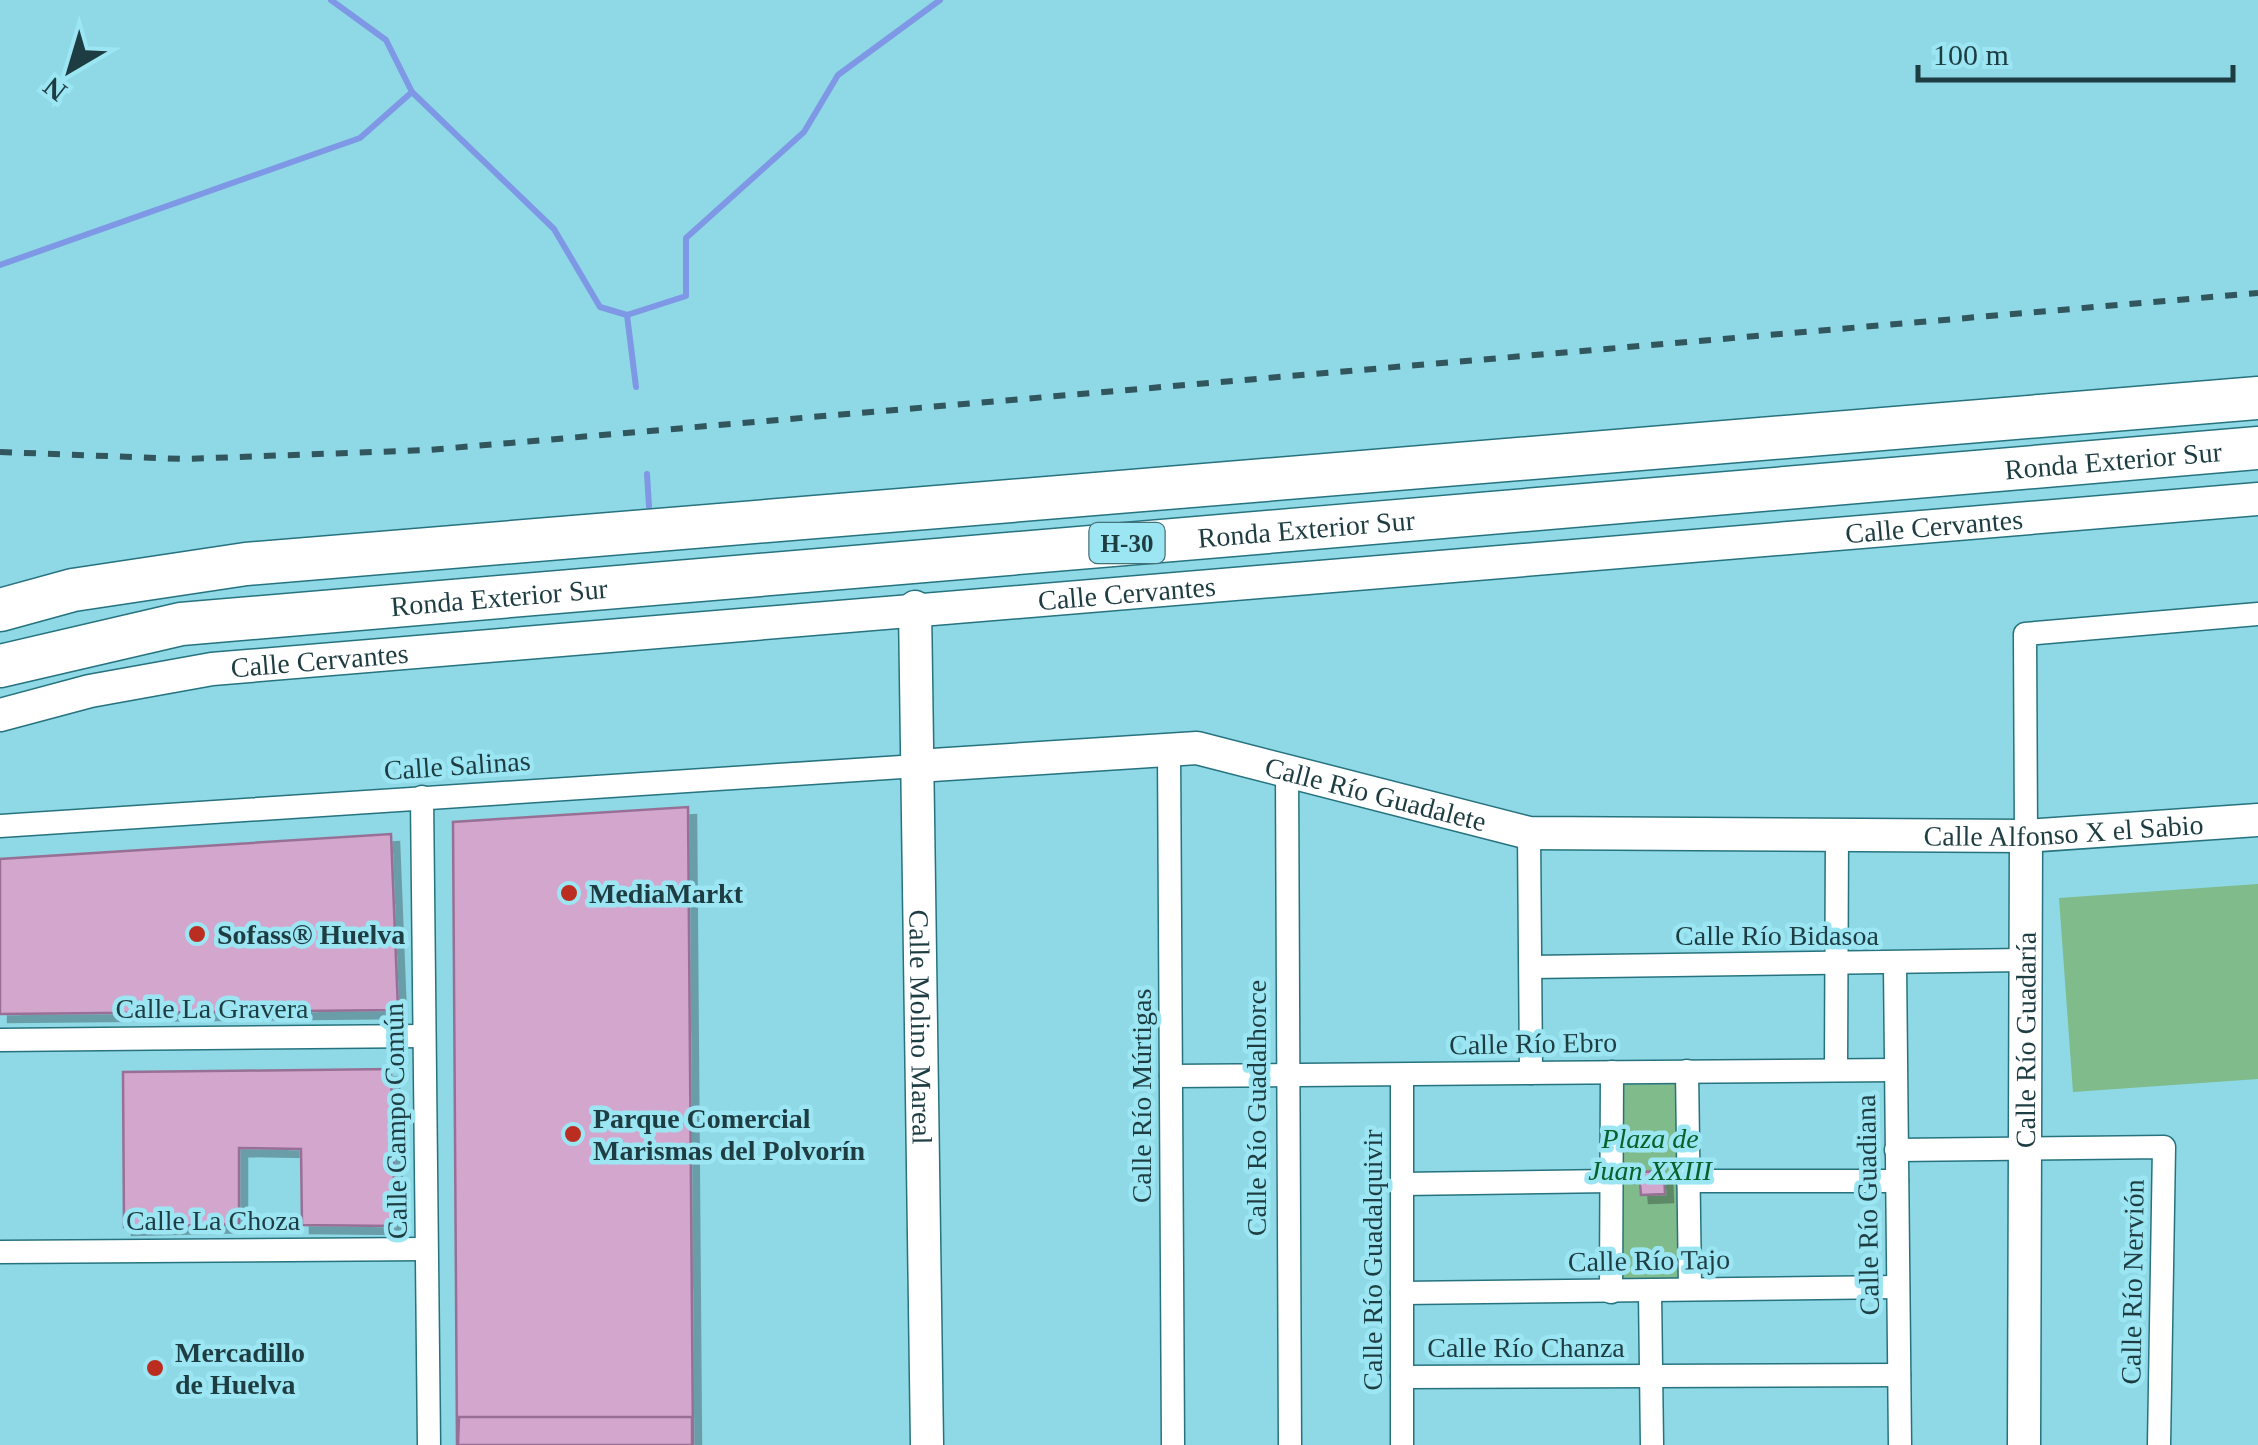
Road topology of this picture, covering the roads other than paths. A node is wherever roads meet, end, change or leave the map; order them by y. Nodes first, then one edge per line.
1 (2258, 398) edge
2 (2258, 448) edge
3 (2258, 498) edge
4 (0, 590) edge
5 (74, 590) junction
6 (915, 608) junction
7 (0, 610) edge
8 (2258, 614) edge
9 (0, 666) edge
10 (0, 715) edge
11 (1169, 748) junction
12 (918, 766) junction
13 (1286, 772) junction
14 (422, 797) junction
15 (2258, 820) edge
16 (0, 826) edge
17 (1852, 832) junction
18 (1530, 833) junction
19 (2026, 836) junction
20 (2023, 960) junction
21 (1837, 963) junction
22 (1894, 965) junction
23 (1531, 967) junction
24 (424, 1036) junction
25 (0, 1040) edge
26 (1836, 1069) junction
27 (1895, 1070) junction
28 (1686, 1071) junction
29 (1612, 1072) junction
30 (1531, 1073) junction
31 (1402, 1075) junction
32 (1170, 1076) junction
33 (1285, 1077) junction
34 (2022, 1149) junction
35 (1896, 1150) junction
36 (1897, 1180) junction
37 (1611, 1181) junction
38 (1688, 1182) junction
39 (1402, 1184) junction
40 (426, 1249) junction
41 (0, 1252) edge
42 (1898, 1287) junction
43 (1690, 1288) junction
44 (1611, 1292) junction
45 (1650, 1292) junction
46 (1402, 1293) junction
47 (1899, 1375) junction
48 (1651, 1376) junction
49 (1402, 1377) junction
50 (429, 1445) edge
51 (927, 1445) edge
52 (1173, 1445) edge
53 (1290, 1445) edge
54 (1402, 1445) edge
55 (1652, 1445) edge
56 (1900, 1445) edge
57 (2024, 1445) edge
58 (2159, 1445) edge

1 - 5 highway, Ronda Exterior Sur / H-30
2 - 9 highway, Ronda Exterior Sur / H-30
3 - 6 street, Calle Cervantes
4 - 5 highway
5 - 7 highway, Ronda Exterior Sur / H-30
6 - 10 street, Calle Cervantes
6 - 12 street, Calle Molino Mareal
8 - 19 street, Calle Río Guadaría
11 - 12 street, Calle Río Guadalete
11 - 13 street, Calle Río Guadalete
11 - 32 street, Calle Río Múrtigas
12 - 14 street, Calle Salinas
12 - 51 street, Calle Molino Mareal
13 - 18 street, Calle Río Guadalete
13 - 33 street, Calle Río Guadalhorce
14 - 16 street, Calle Salinas
14 - 24 street, Calle Campo Común
15 - 19 street, Calle Alfonso X el Sabio
17 - 18 street, Calle Río Guadalete
17 - 19 street, Calle Alfonso X el Sabio
17 - 21 street
18 - 23 street
19 - 20 street, Calle Río Guadaría
20 - 22 street, Calle Río Bidasoa
20 - 34 street, Calle Río Guadaría
21 - 22 street, Calle Río Bidasoa
21 - 23 street, Calle Río Bidasoa
21 - 26 street
22 - 27 street, Calle Río Guadiana
23 - 30 street
24 - 25 street, Calle La Gravera
24 - 40 street, Calle Campo Común
26 - 27 street, Calle Río Ebro
26 - 28 street, Calle Río Ebro
27 - 35 street, Calle Río Guadiana
28 - 29 street, Calle Río Ebro
28 - 38 street
29 - 30 street, Calle Río Ebro
29 - 37 street
30 - 31 street, Calle Río Ebro
31 - 33 street, Calle Río Ebro
31 - 39 street, Calle Río Guadalquivir
32 - 33 street, Calle Río Ebro
32 - 52 street, Calle Río Múrtigas
33 - 53 street, Calle Río Guadalhorce
34 - 35 street, Calle Río Nervión
34 - 57 street, Calle Río Guadaría
34 - 58 street, Calle Río Nervión
35 - 36 street, Calle Río Guadiana
36 - 38 street
36 - 42 street, Calle Río Guadiana
37 - 39 street
37 - 44 street
38 - 43 street
39 - 46 street, Calle Río Guadalquivir
40 - 41 street, Calle La Choza
40 - 50 street, Calle Campo Común
42 - 43 street, Calle Río Tajo
42 - 47 street, Calle Río Guadiana
43 - 45 street, Calle Río Tajo
44 - 45 street, Calle Río Tajo
44 - 46 street, Calle Río Tajo
45 - 48 street
46 - 49 street, Calle Río Guadalquivir
47 - 48 street, Calle Río Chanza
47 - 56 street, Calle Río Guadiana
48 - 49 street, Calle Río Chanza
48 - 55 street
49 - 54 street, Calle Río Guadalquivir

